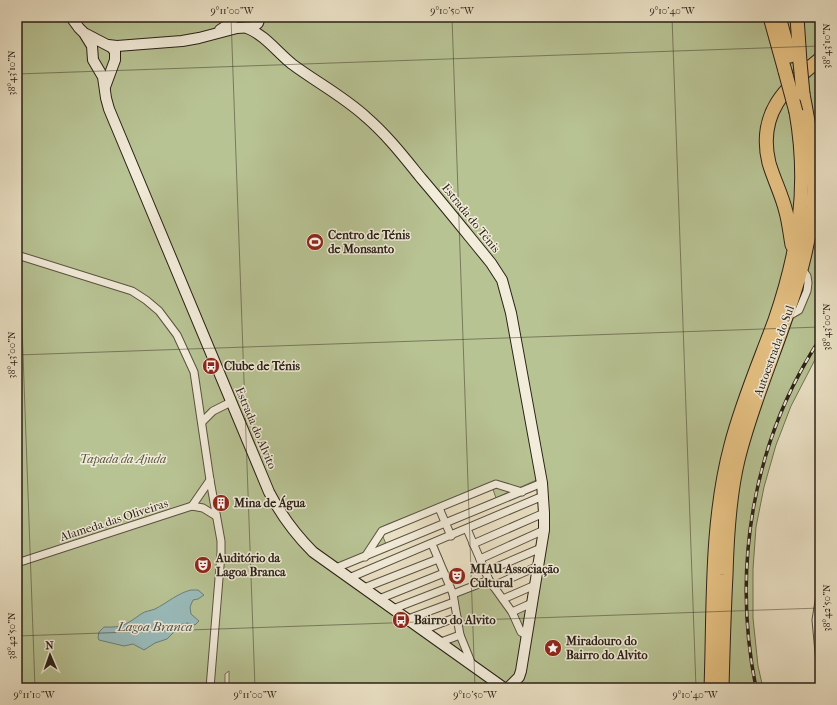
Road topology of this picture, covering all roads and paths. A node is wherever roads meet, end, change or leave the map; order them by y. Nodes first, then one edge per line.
1 (71, 17) edge
2 (236, 17) edge
3 (260, 17) edge
4 (770, 17) edge
5 (779, 17) edge
6 (797, 17) edge
7 (246, 28) junction
8 (84, 33) junction
9 (213, 34) junction
10 (140, 44) junction
11 (107, 45) junction
12 (271, 45) junction
13 (93, 54) junction
14 (820, 59) edge
15 (114, 62) junction
16 (98, 66) junction
17 (793, 67) junction
18 (106, 88) junction
19 (820, 152) edge
20 (814, 181) junction
21 (17, 255) edge
22 (793, 255) junction
23 (231, 402) junction
24 (199, 403) junction
25 (213, 411) junction
26 (202, 422) junction
27 (541, 478) junction
28 (210, 480) junction
29 (522, 492) junction
30 (543, 496) junction
31 (192, 506) junction
32 (439, 508) junction
33 (544, 513) junction
34 (216, 516) junction
35 (445, 523) junction
36 (467, 529) junction
37 (544, 530) junction
38 (451, 536) junction
39 (432, 544) junction
40 (473, 544) junction
41 (541, 548) junction
42 (364, 557) junction
43 (438, 559) junction
44 (480, 559) junction
45 (17, 563) edge
46 (538, 566) junction
47 (336, 568) junction
48 (485, 572) junction
49 (444, 573) junction
50 (349, 578) junction
51 (491, 583) junction
52 (535, 585) junction
53 (364, 588) junction
54 (452, 594) junction
55 (820, 595) edge
56 (379, 599) junction
57 (502, 599) junction
58 (532, 603) junction
59 (393, 609) junction
60 (512, 612) junction
61 (457, 617) junction
62 (408, 619) junction
63 (423, 630) junction
64 (460, 635) junction
65 (527, 635) junction
66 (441, 642) junction
67 (820, 663) edge
68 (470, 664) junction
69 (210, 688) edge
70 (504, 688) edge
71 (508, 688) edge
72 (712, 688) edge
73 (722, 688) edge

1 - 8 street, Estrada do Alvito
2 - 7 street, Estrada do Ténis
2 - 9 street
3 - 7 street
3 - 12 street, Estrada do Ténis
4 - 17 highway, Autoestrada do Sul
5 - 17 highway, Autoestrada do Sul
6 - 17 highway
7 - 9 street
7 - 12 street, Estrada do Ténis
8 - 11 street, Estrada do Alvito
8 - 13 street, Estrada do Alvito
9 - 10 street
10 - 11 street
10 - 15 street
11 - 13 street
11 - 15 street
12 - 27 street, Estrada do Ténis
13 - 16 street, Estrada do Alvito
14 - 22 highway
15 - 16 street
15 - 18 street, Estrada do Alvito
16 - 18 street, Estrada do Alvito
17 - 20 highway, Autoestrada do Sul, bridge
17 - 22 highway, Autoestrada do Sul, bridge
18 - 23 street, Estrada do Alvito
19 - 20 highway
20 - 73 highway, Autoestrada do Sul
21 - 24 street
22 - 72 highway, Autoestrada do Sul
23 - 25 street
23 - 47 street, Estrada do Alvito
24 - 25 street
24 - 26 street
25 - 26 street
26 - 28 street
27 - 29 street
27 - 30 street, Estrada do Ténis
28 - 31 street
28 - 34 street
29 - 32 street
29 - 35 street
30 - 33 street, Estrada do Ténis
30 - 36 street
31 - 34 street
31 - 45 street, Alameda das Oliveiras
32 - 35 street
32 - 42 street
33 - 37 street, Estrada do Ténis
33 - 40 street
34 - 69 street
35 - 38 street
35 - 42 street
36 - 38 street
36 - 40 street
37 - 41 street, Estrada do Ténis
37 - 44 street
38 - 39 street
39 - 43 street
39 - 50 street
40 - 44 street
41 - 46 street, Estrada do Ténis
41 - 48 street
42 - 47 street
43 - 49 street
43 - 53 street
44 - 48 street
46 - 51 street
46 - 52 street, Estrada do Ténis
47 - 50 street, Estrada do Alvito
48 - 51 street
49 - 54 street
49 - 56 street
50 - 53 street, Estrada do Alvito
51 - 54 street
51 - 57 street
52 - 57 street
52 - 58 street, Estrada do Ténis
53 - 56 street, Estrada do Alvito
54 - 59 street
54 - 61 street
54 - 62 street
55 - 67 street
56 - 59 street, Estrada do Alvito
57 - 60 street
58 - 60 street
58 - 65 street, Estrada do Ténis
59 - 62 street, Estrada do Alvito
60 - 65 street
61 - 63 street
61 - 64 street
62 - 63 street, Estrada do Alvito
63 - 66 street, Estrada do Alvito
64 - 66 street
64 - 68 street
65 - 71 street, Estrada do Ténis
66 - 68 street, Estrada do Alvito
68 - 70 street, Estrada do Alvito

